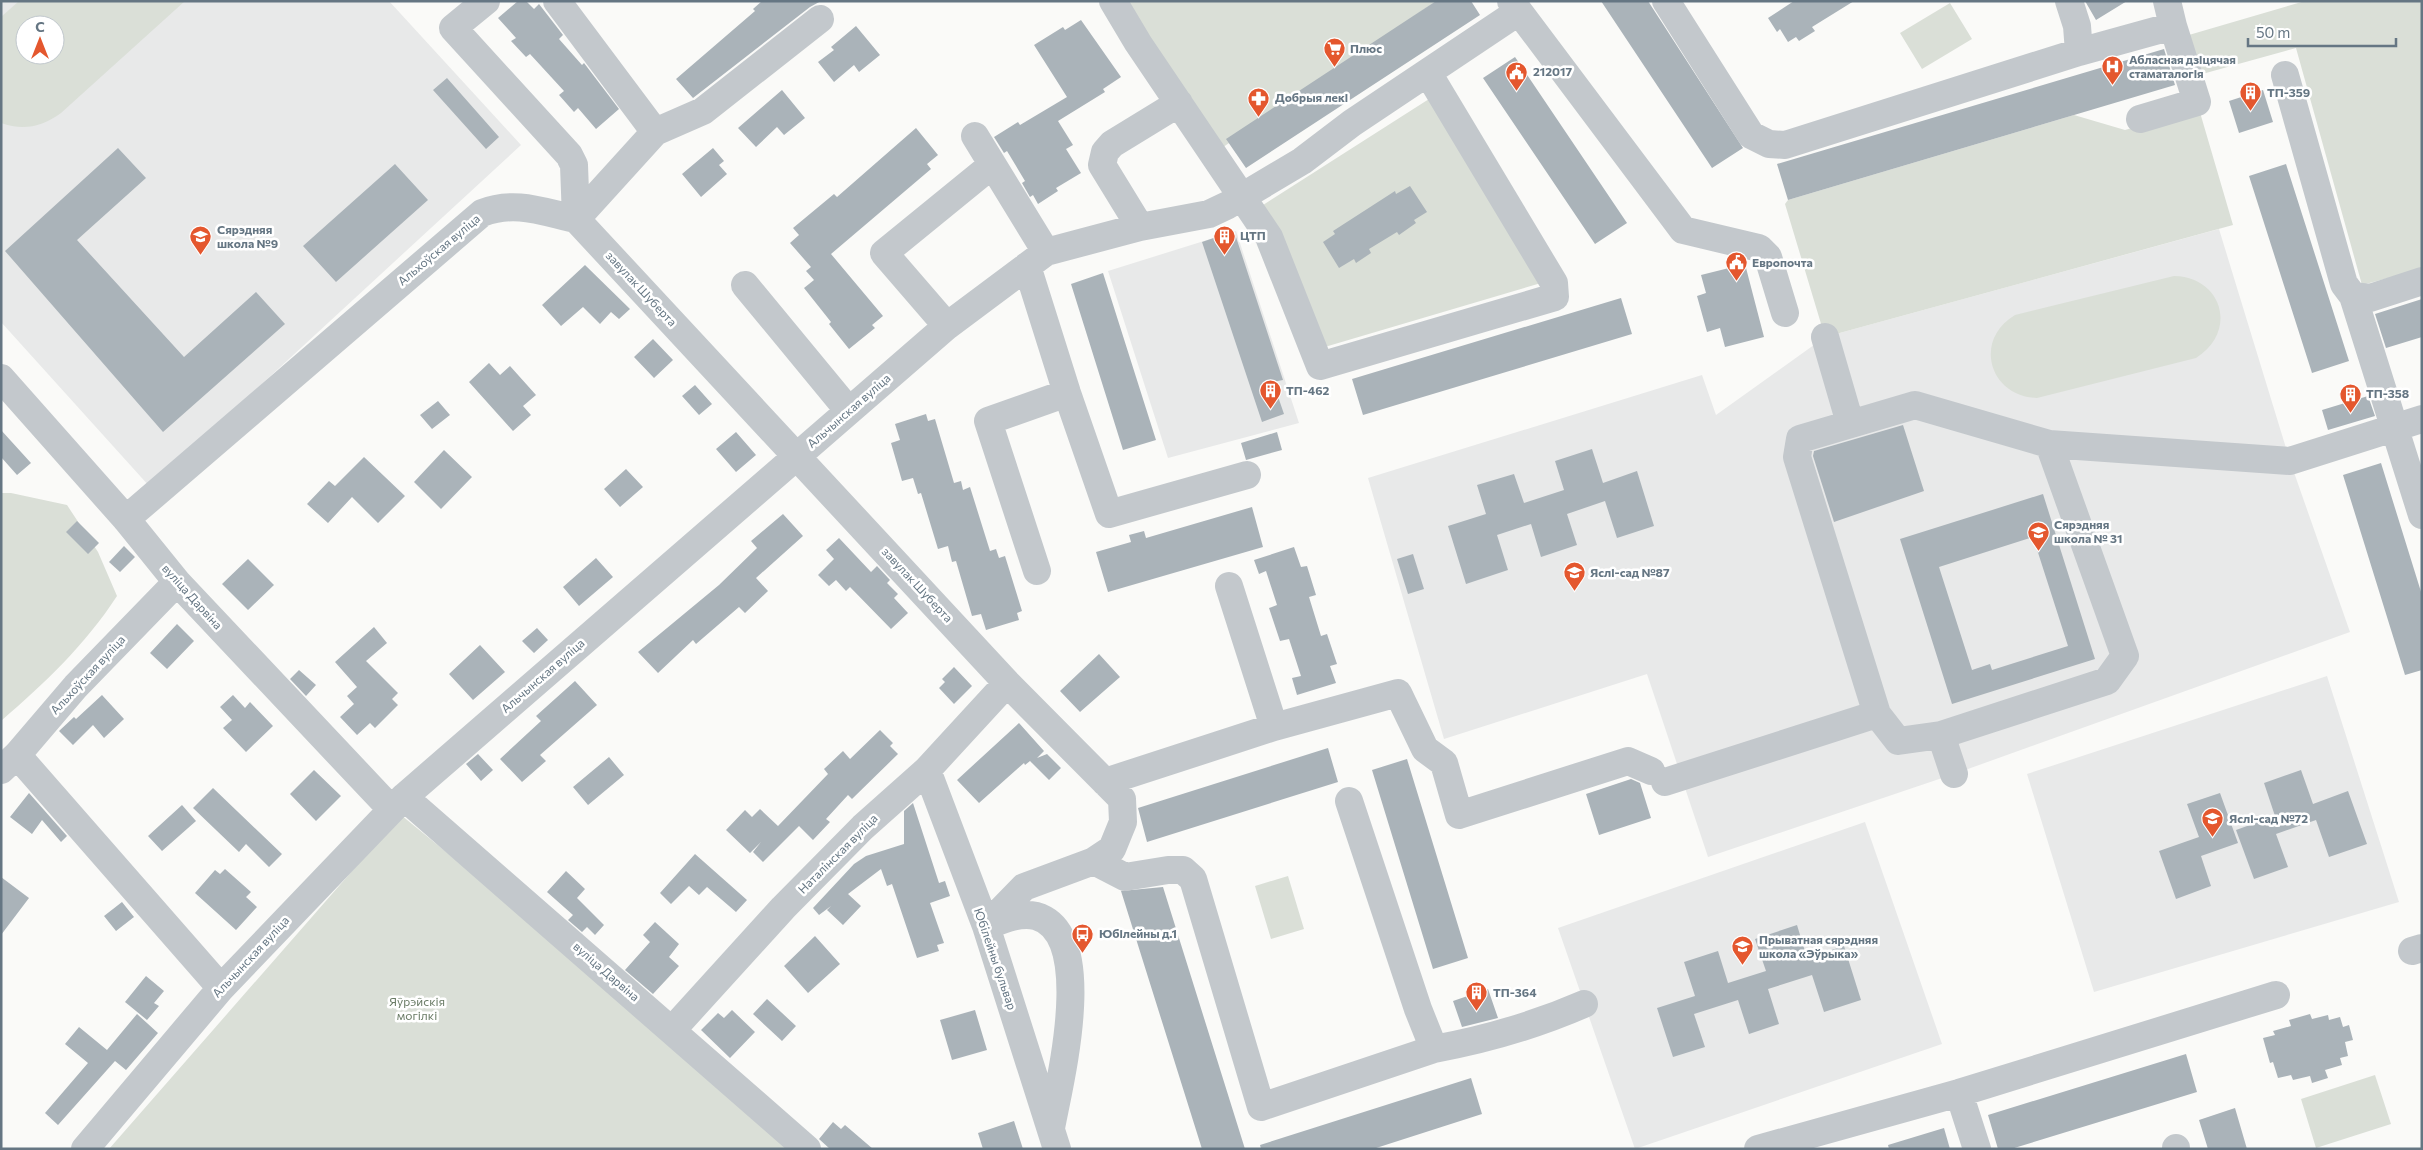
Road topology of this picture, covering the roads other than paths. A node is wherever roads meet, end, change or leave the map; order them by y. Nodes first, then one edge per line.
1 (486, 1) edge
2 (557, 1) edge
3 (1113, 1) edge
4 (1666, 1) edge
5 (2069, 1) edge
6 (1514, 7) edge
7 (2170, 14) edge
8 (820, 19) dead end
9 (2079, 52) junction
10 (1428, 73) junction
11 (2285, 75) dead end
12 (1179, 103) junction
13 (2140, 119) dead end
14 (655, 132) junction
15 (975, 136) dead end
16 (992, 165) junction
17 (1242, 196) junction
18 (576, 219) junction
19 (1140, 226) junction
20 (1037, 259) junction
21 (2422, 281) edge
22 (745, 285) dead end
23 (2353, 296) junction
24 (1785, 313) dead end
25 (947, 326) junction
26 (1825, 337) dead end
27 (1, 378) edge
28 (1067, 393) junction
29 (849, 411) junction
30 (2422, 420) edge
31 (1850, 422) junction
32 (2394, 428) junction
33 (2049, 444) junction
34 (797, 457) junction
35 (1246, 475) dead end
36 (2422, 515) edge
37 (126, 519) junction
38 (1037, 571) dead end
39 (177, 582) junction
40 (1229, 586) dead end
41 (1007, 682) junction
42 (1877, 714) junction
43 (1274, 727) junction
44 (1940, 735) junction
45 (9, 762) edge
46 (927, 770) junction
47 (1954, 774) dead end
48 (1105, 782) junction
49 (1349, 800) dead end
50 (397, 803) junction
51 (1094, 860) junction
52 (986, 926) junction
53 (222, 988) junction
54 (2276, 995) dead end
55 (1584, 1004) dead end
56 (672, 1029) junction
57 (1434, 1049) junction
58 (1959, 1093) junction
59 (1054, 1140) edge
60 (86, 1149) edge
61 (807, 1149) edge
62 (1758, 1149) edge
63 (1977, 1149) edge

1 - 18 street
2 - 14 street
3 - 12 street
4 - 9 street
5 - 9 street
6 - 10 street
6 - 24 street
7 - 9 street
7 - 13 street
8 - 14 street
10 - 17 street
10 - 17 street
11 - 23 street
12 - 17 street
12 - 19 street
14 - 18 street
15 - 16 street
16 - 20 street
16 - 25 street
17 - 19 street
18 - 34 street, завулак Шуберта
18 - 37 street, Альхоўская вуліца
19 - 20 street
20 - 25 street, Альчынская вуліца
20 - 28 street
21 - 23 street
22 - 29 street
23 - 32 street
25 - 29 street, Альчынская вуліца
26 - 31 street
27 - 37 street, вуліца Дарвіна
28 - 35 street
28 - 38 street
29 - 34 street, Альчынская вуліца
30 - 32 street
31 - 33 street
31 - 42 street
32 - 33 street
32 - 36 street
33 - 44 street
34 - 41 street, завулак Шуберта
34 - 50 street, Альчынская вуліца
37 - 39 street, вуліца Дарвіна
39 - 45 street, Альхоўская вуліца
39 - 50 street, вуліца Дарвіна
40 - 43 street
41 - 46 street, Наталінская вуліца
41 - 48 street, завулак Шуберта
42 - 43 street
42 - 44 street
43 - 48 street
44 - 47 street
45 - 53 street
46 - 52 street, Юбілейны бульвар
46 - 56 street, Наталінская вуліца
48 - 51 street, завулак Шуберта
49 - 57 street
50 - 53 street, Альчынская вуліца
50 - 56 street, вуліца Дарвіна
51 - 52 street, завулак Шуберта
51 - 57 street
52 - 59 street, Юбілейны бульвар
52 - 59 street
53 - 60 street, Альчынская вуліца
54 - 58 street
55 - 57 street
56 - 61 street, вуліца Дарвіна
58 - 62 street
58 - 63 street

